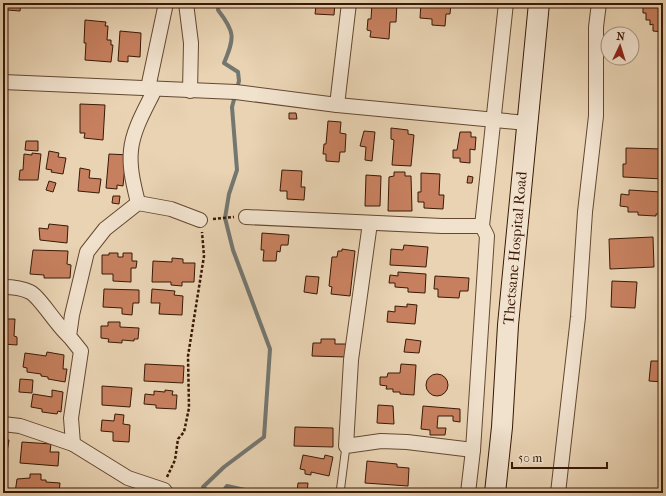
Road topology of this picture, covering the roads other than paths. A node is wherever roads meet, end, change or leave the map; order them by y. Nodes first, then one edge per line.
1 (166, 3) edge
2 (186, 3) edge
3 (349, 3) edge
4 (506, 3) edge
5 (538, 3) edge
6 (599, 3) edge
7 (3, 82) edge
8 (152, 89) junction
9 (190, 91) junction
10 (337, 105) junction
11 (495, 118) junction
12 (526, 123) junction
13 (138, 203) junction
14 (246, 217) road end
15 (200, 220) road end
16 (370, 223) junction
17 (482, 226) junction
18 (3, 287) edge
19 (69, 336) junction
20 (3, 424) edge
21 (73, 444) junction
22 (346, 446) junction
23 (473, 450) junction
24 (165, 491) edge
25 (340, 493) edge
26 (468, 493) edge
27 (495, 493) edge
28 (558, 493) edge

1 - 8 street
2 - 9 street
3 - 10 street
4 - 11 street
5 - 12 main road, Thetsane Hospital Road
6 - 28 street
7 - 8 street
8 - 9 street
8 - 13 street
9 - 10 street
10 - 11 street
11 - 12 street
11 - 17 street
12 - 27 main road, Thetsane Hospital Road
13 - 15 street
13 - 19 street
14 - 16 street
16 - 17 street
16 - 22 street
17 - 23 street
18 - 19 street
19 - 21 street
20 - 21 street
21 - 24 street
22 - 23 street
22 - 25 lane
23 - 26 street

